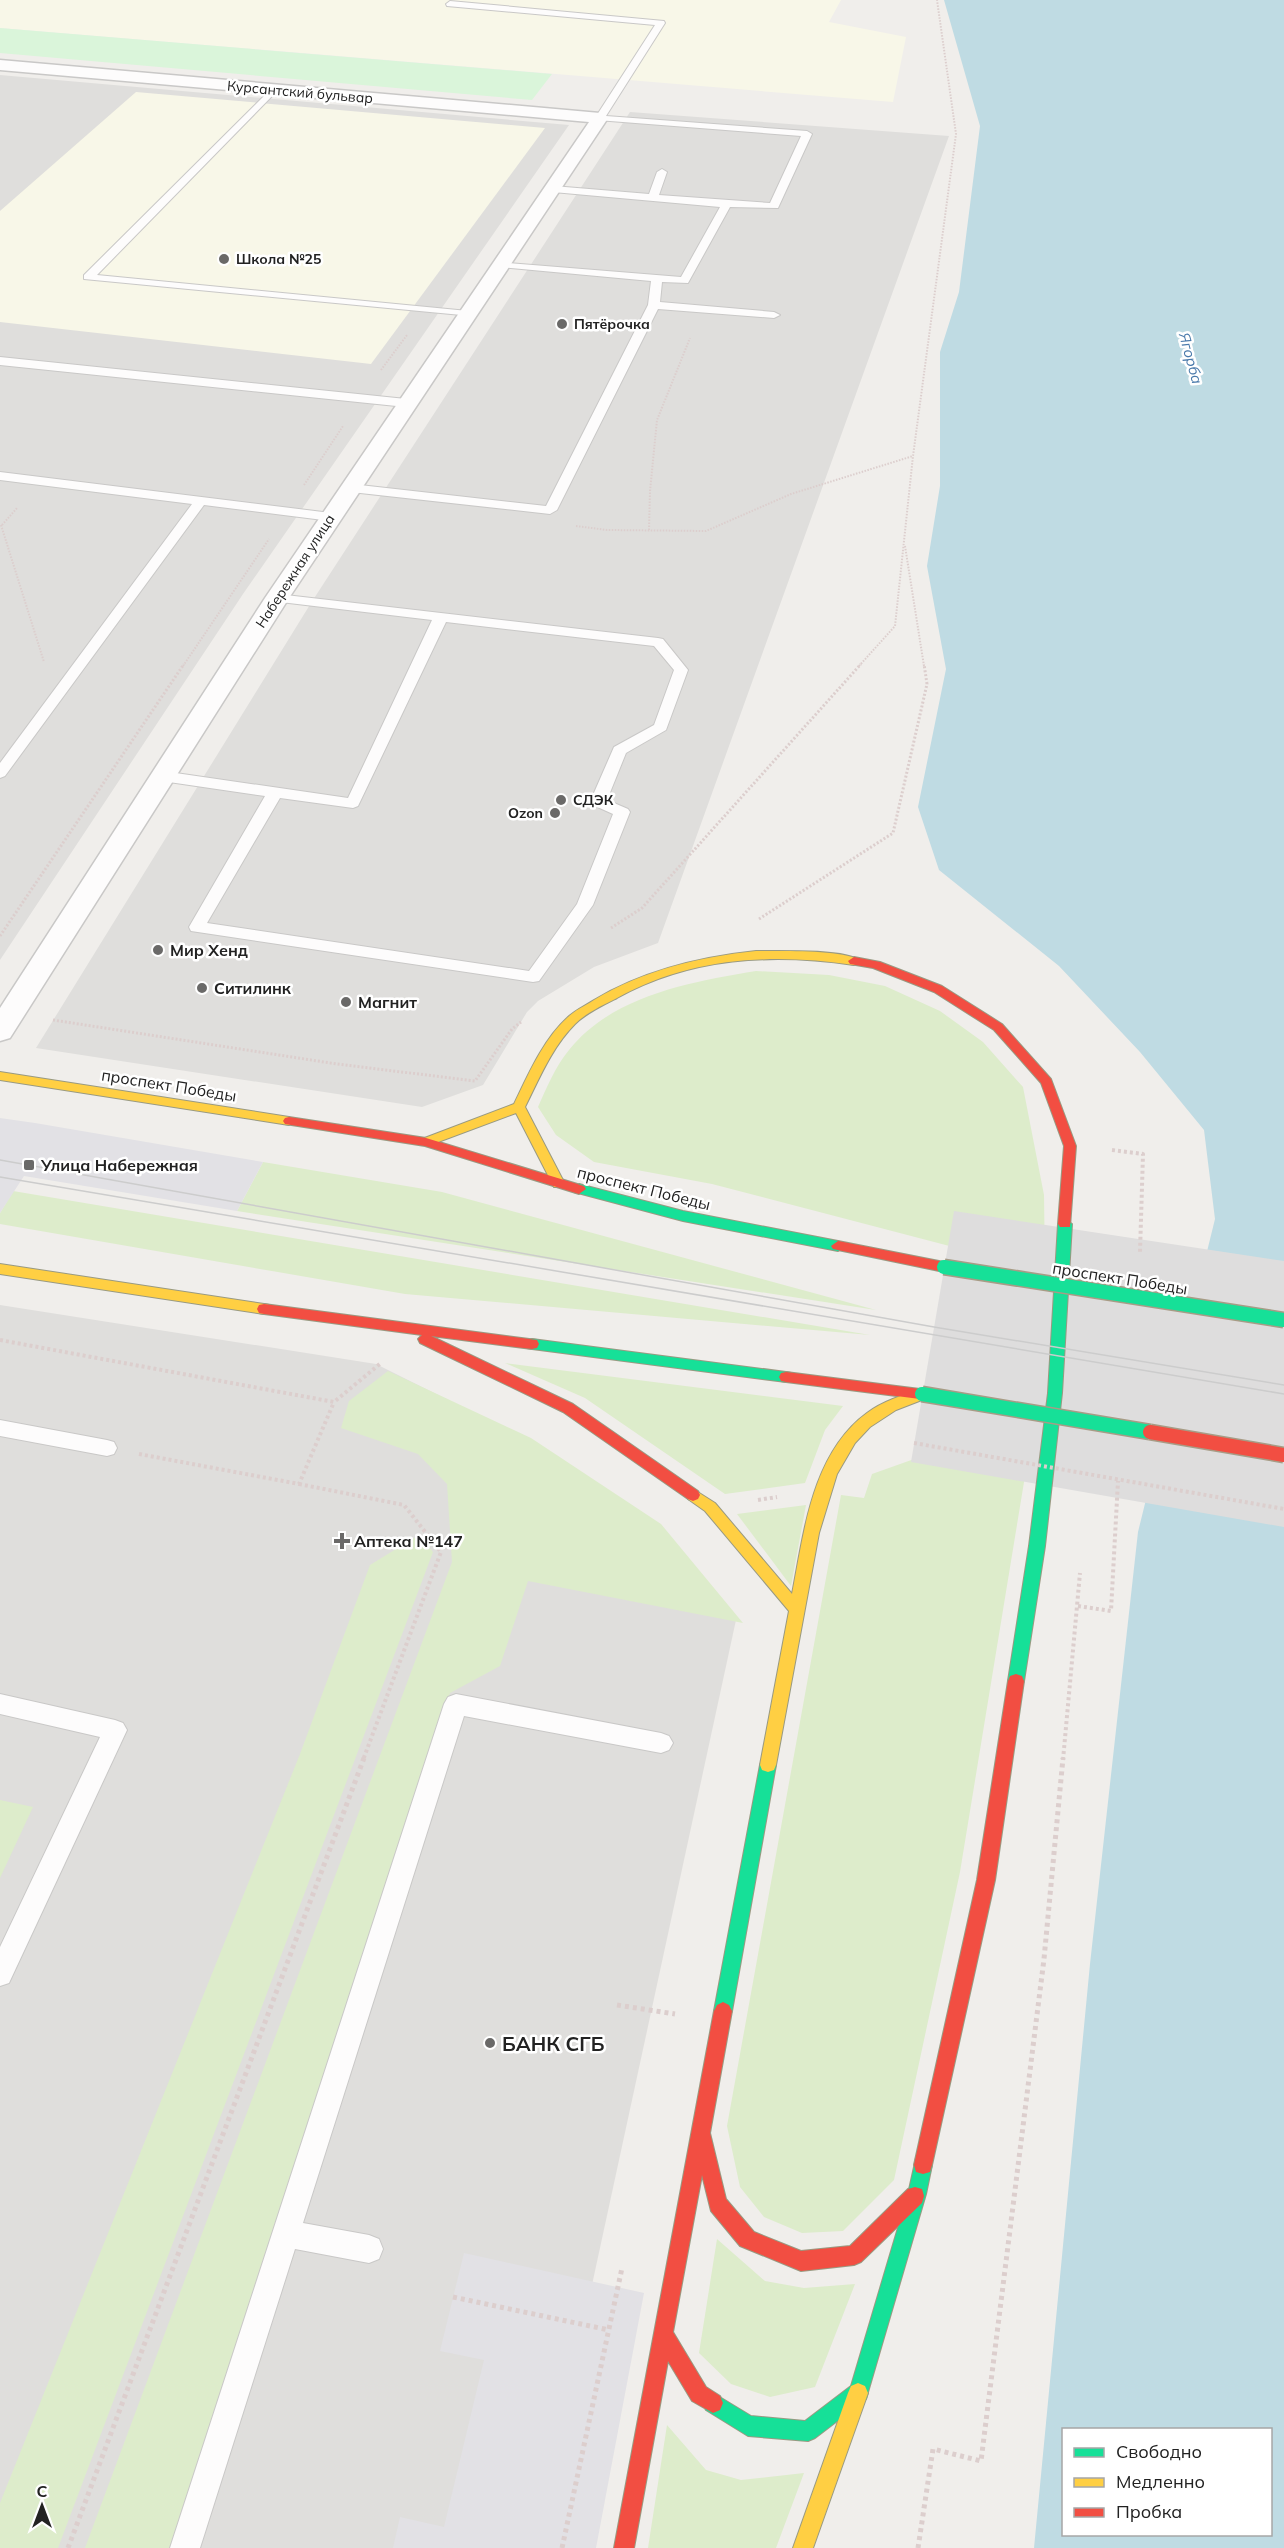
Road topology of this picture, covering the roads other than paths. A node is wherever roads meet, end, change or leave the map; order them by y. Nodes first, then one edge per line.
1 (450, 4) dead end
2 (0, 65) edge
3 (274, 89) junction
4 (600, 118) junction
5 (662, 172) dead end
6 (553, 189) junction
7 (653, 198) junction
8 (727, 204) junction
9 (501, 264) junction
10 (657, 278) junction
11 (654, 305) junction
12 (468, 314) junction
13 (774, 315) dead end
14 (0, 361) edge
15 (406, 403) junction
16 (0, 476) edge
17 (351, 488) junction
18 (201, 501) junction
19 (331, 517) junction
20 (277, 598) junction
21 (440, 619) junction
22 (0, 773) edge
23 (162, 776) junction
24 (275, 793) junction
25 (0, 1031) edge
26 (0, 1076) edge
27 (519, 1107) junction
28 (426, 1142) junction
29 (559, 1184) junction
30 (0, 1269) edge
31 (1284, 1320) edge
32 (400, 1327) junction
33 (922, 1394) junction
34 (0, 1428) edge
35 (107, 1448) road end
36 (1284, 1455) edge
37 (797, 1610) junction
38 (0, 1704) edge
39 (661, 1743) dead end
40 (0, 1974) edge
41 (700, 2126) junction
42 (917, 2194) junction
43 (286, 2233) junction
44 (369, 2249) dead end
45 (663, 2334) junction
46 (859, 2392) junction
47 (184, 2548) edge
48 (624, 2548) edge
49 (803, 2548) edge

1 - 4 lane
2 - 3 street, Курсантский бульвар
3 - 4 street, Курсантский бульвар
3 - 12 lane
4 - 6 street, Набережная улица
4 - 8 lane
5 - 7 lane
6 - 7 lane
6 - 9 street, Набережная улица
7 - 8 lane
8 - 10 lane
9 - 10 lane
9 - 12 street, Набережная улица
10 - 11 lane
11 - 13 lane
11 - 17 lane
12 - 15 street, Набережная улица
14 - 15 lane
15 - 17 street, Набережная улица
16 - 18 lane
17 - 19 street, Набережная улица
18 - 19 lane
18 - 22 lane
19 - 20 street, Набережная улица
20 - 21 lane
20 - 23 street, Набережная улица
21 - 24 lane
21 - 24 lane
23 - 24 lane
23 - 25 street, Набережная улица
26 - 28 main road, проспект Победы
27 - 28 main road
27 - 29 main road
27 - 42 main road
28 - 29 main road, проспект Победы
29 - 31 main road, проспект Победы, bridge
30 - 32 main road
32 - 33 main road
32 - 37 main road
33 - 36 main road, bridge
33 - 37 main road
34 - 35 lane
37 - 41 main road
38 - 40 lane
39 - 43 lane
41 - 42 main road
41 - 45 main road
42 - 46 main road
43 - 44 lane
43 - 47 lane
45 - 46 main road
45 - 48 main road
46 - 49 main road

